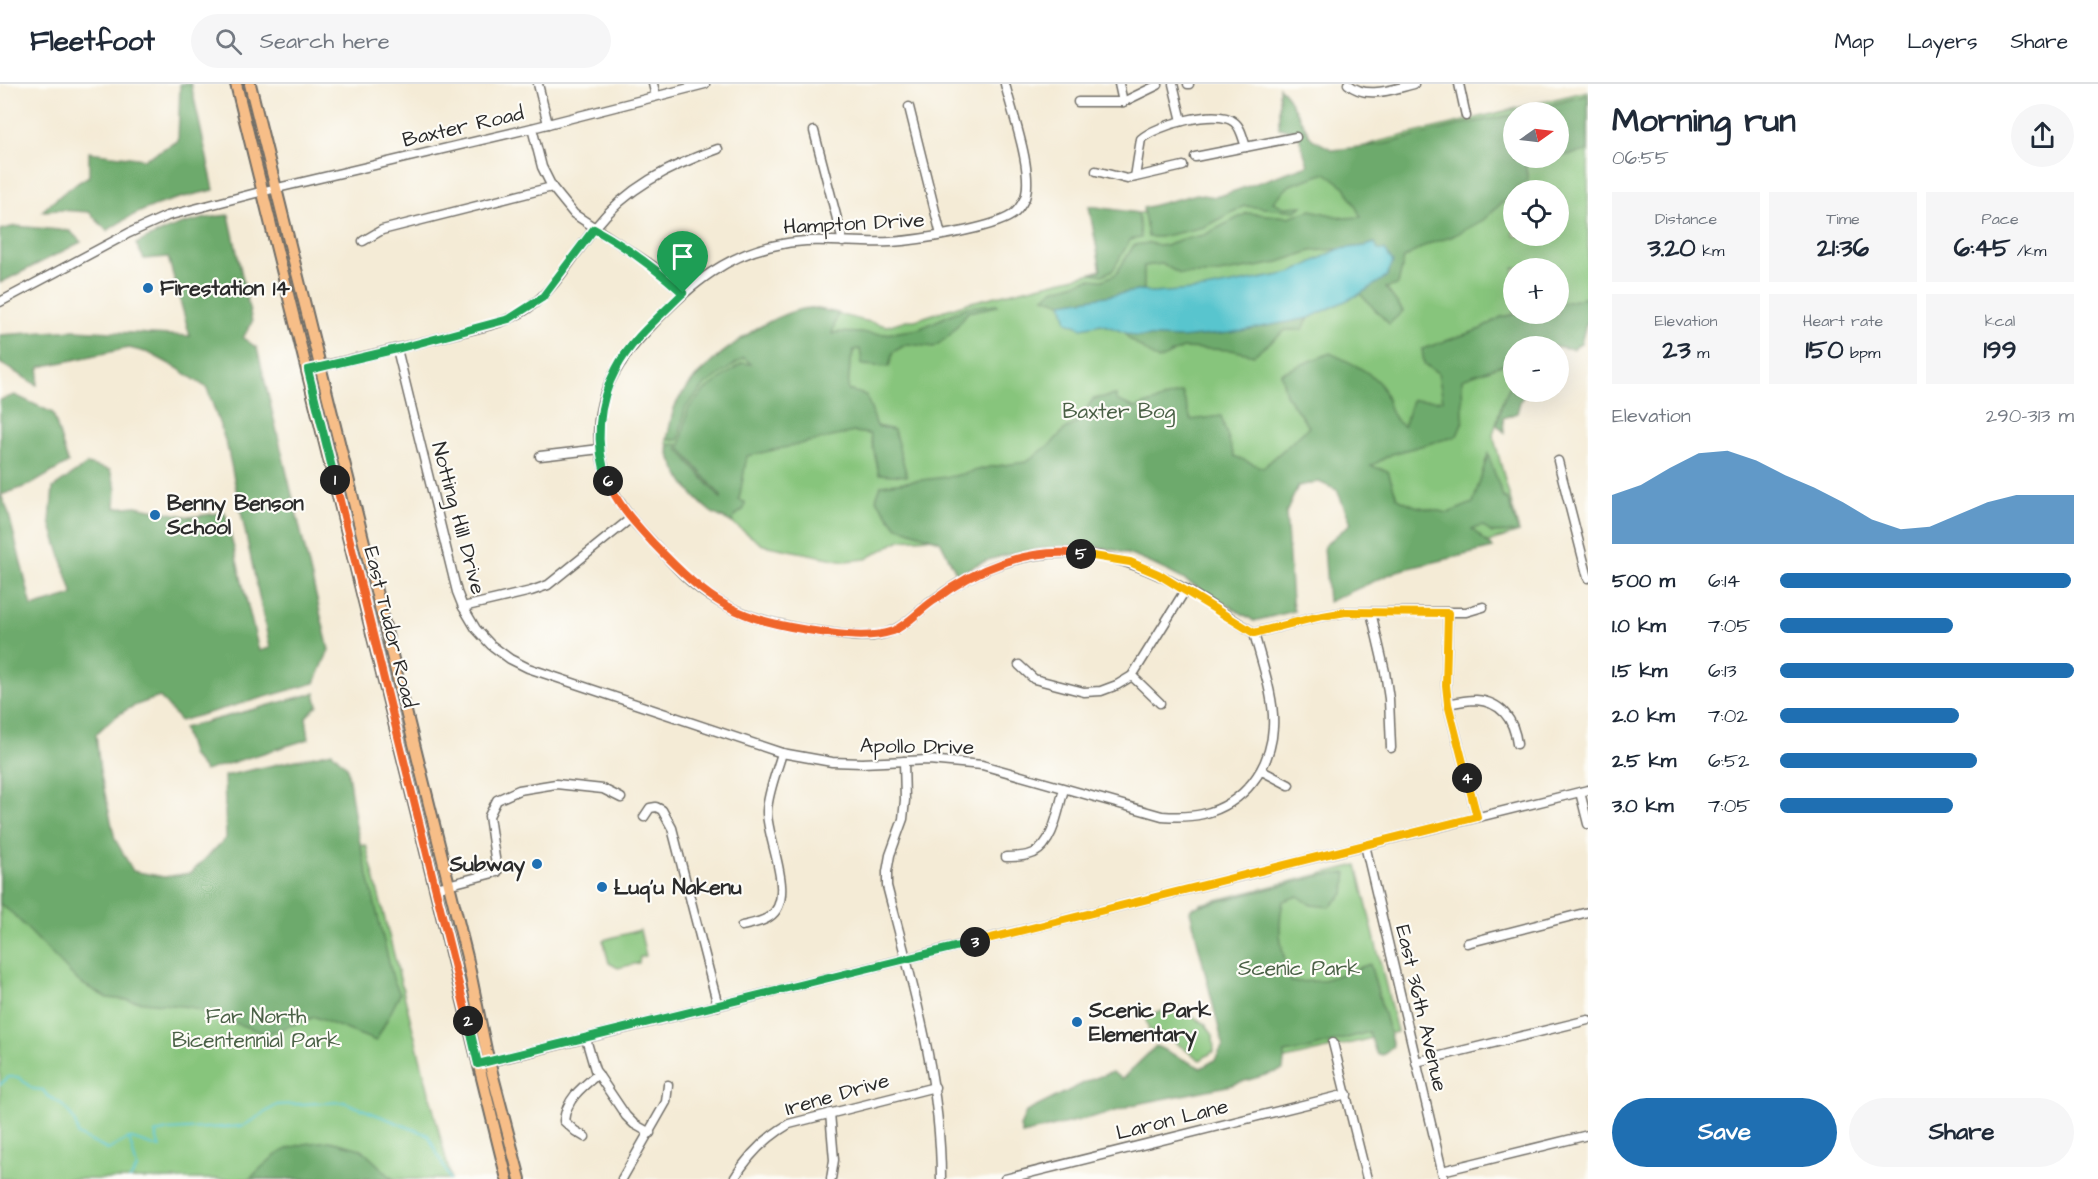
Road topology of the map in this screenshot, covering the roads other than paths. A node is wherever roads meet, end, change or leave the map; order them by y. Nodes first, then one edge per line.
1 (236, 84) edge
2 (250, 84) edge
3 (538, 84) edge
4 (653, 84) edge
5 (705, 84) edge
6 (1005, 84) edge
7 (1119, 84) edge
8 (1173, 84) edge
9 (1414, 84) edge
10 (1459, 84) edge
11 (1158, 85) edge
12 (1351, 86) edge
13 (656, 96) junction
14 (1078, 102) dead end
15 (1123, 102) junction
16 (909, 107) dead end
17 (1466, 116) dead end
18 (1182, 121) junction
19 (548, 124) junction
20 (532, 128) junction
21 (814, 130) dead end
22 (1296, 137) dead end
23 (1246, 147) junction
24 (718, 149) dead end
25 (1196, 157) dead end
26 (1183, 166) dead end
27 (1096, 171) dead end
28 (1135, 177) junction
29 (552, 187) junction
30 (276, 188) junction
31 (263, 191) junction
32 (594, 229) junction
33 (941, 235) junction
34 (363, 241) dead end
35 (843, 242) junction
36 (683, 293) junction
37 (0, 303) edge
38 (397, 349) junction
39 (320, 367) junction
40 (308, 370) junction
41 (600, 449) junction
42 (540, 456) dead end
43 (1558, 460) dead end
44 (630, 519) junction
45 (1588, 578) edge
46 (1186, 589) junction
47 (464, 607) junction
48 (1483, 607) dead end
49 (1371, 612) junction
50 (1448, 613) junction
51 (1254, 633) junction
52 (1019, 665) dead end
53 (528, 668) joint
54 (1132, 676) junction
55 (1160, 703) dead end
56 (1448, 704) junction
57 (1517, 744) dead end
58 (1391, 748) dead end
59 (782, 753) junction
60 (904, 761) junction
61 (1262, 771) junction
62 (1289, 785) dead end
63 (1064, 789) junction
64 (1584, 791) edge
65 (621, 798) dead end
66 (644, 817) dead end
67 (1477, 817) junction
68 (1588, 824) edge
69 (1365, 845) junction
70 (1006, 857) dead end
71 (449, 885) junction
72 (436, 888) junction
73 (1588, 912) edge
74 (742, 926) dead end
75 (1467, 943) dead end
76 (906, 958) junction
77 (718, 1006) junction
78 (1588, 1020) edge
79 (586, 1039) junction
80 (1333, 1043) dead end
81 (490, 1061) junction
82 (1416, 1062) junction
83 (478, 1064) junction
84 (598, 1074) junction
85 (669, 1085) dead end
86 (935, 1087) junction
87 (1347, 1094) junction
88 (830, 1113) junction
89 (650, 1132) junction
90 (1588, 1135) edge
91 (585, 1137) dead end
92 (1443, 1175) edge
93 (507, 1179) edge
94 (520, 1179) edge
95 (622, 1179) edge
96 (734, 1179) edge
97 (831, 1179) edge
98 (941, 1179) edge
99 (1005, 1179) edge
100 (1367, 1179) edge

1 - 31 main road, East Tudor Road
2 - 30 main road, East Tudor Road
3 - 19 street
4 - 13 street
5 - 13 street, Baxter Road
6 - 33 street, Hampton Drive
7 - 15 street
8 - 18 street
9 - 12 street
10 - 17 street
11 - 15 street
13 - 19 street, Baxter Road
14 - 15 street
16 - 33 street
18 - 23 street
18 - 28 street
19 - 20 street, Baxter Road
20 - 29 street
20 - 30 street, Baxter Road
21 - 35 street
22 - 23 street
23 - 25 street
24 - 32 street
26 - 28 street
27 - 28 street
29 - 32 street
29 - 34 street
30 - 31 street, Baxter Road
30 - 39 main road, East Tudor Road
31 - 37 street, Baxter Road
31 - 40 main road, East Tudor Road
32 - 36 street
32 - 38 street
33 - 35 street, Hampton Drive
35 - 36 street, Hampton Drive
36 - 41 street, Hampton Drive
38 - 39 street
38 - 47 street, Notting Hill Drive
39 - 40 street
39 - 71 main road, East Tudor Road
40 - 72 main road, East Tudor Road
41 - 42 street
41 - 44 street, Hampton Drive
43 - 45 street
44 - 46 street, Hampton Drive
44 - 47 street
46 - 51 street, Hampton Drive
46 - 54 street
47 - 53 street, Notting Hill Drive
48 - 50 street
49 - 50 street
49 - 51 street
49 - 58 street
50 - 56 street
51 - 61 street, Apollo Drive
52 - 54 street
53 - 59 street, Apollo Drive
54 - 55 street
56 - 57 street
56 - 67 street
59 - 60 street, Apollo Drive
59 - 74 street
60 - 63 street, Apollo Drive
60 - 76 street
61 - 62 street
61 - 63 street, Apollo Drive
63 - 70 street
64 - 67 street
64 - 68 street
65 - 71 street
66 - 77 street
67 - 69 street
69 - 76 street
69 - 82 street, East 36th Avenue
71 - 72 street
71 - 81 main road, East Tudor Road
72 - 83 main road, East Tudor Road
73 - 75 street
76 - 77 street
76 - 86 street
77 - 79 street
78 - 82 street
79 - 81 street
79 - 84 street
80 - 87 street
81 - 83 street
81 - 94 main road, East Tudor Road
82 - 92 street, East 36th Avenue
83 - 93 main road, East Tudor Road
84 - 89 street
84 - 91 street
85 - 89 street
86 - 88 street, Irene Drive
86 - 98 street
87 - 99 street, Laron Lane
87 - 100 street
88 - 96 street, Irene Drive
88 - 97 street
89 - 95 street
90 - 92 street

